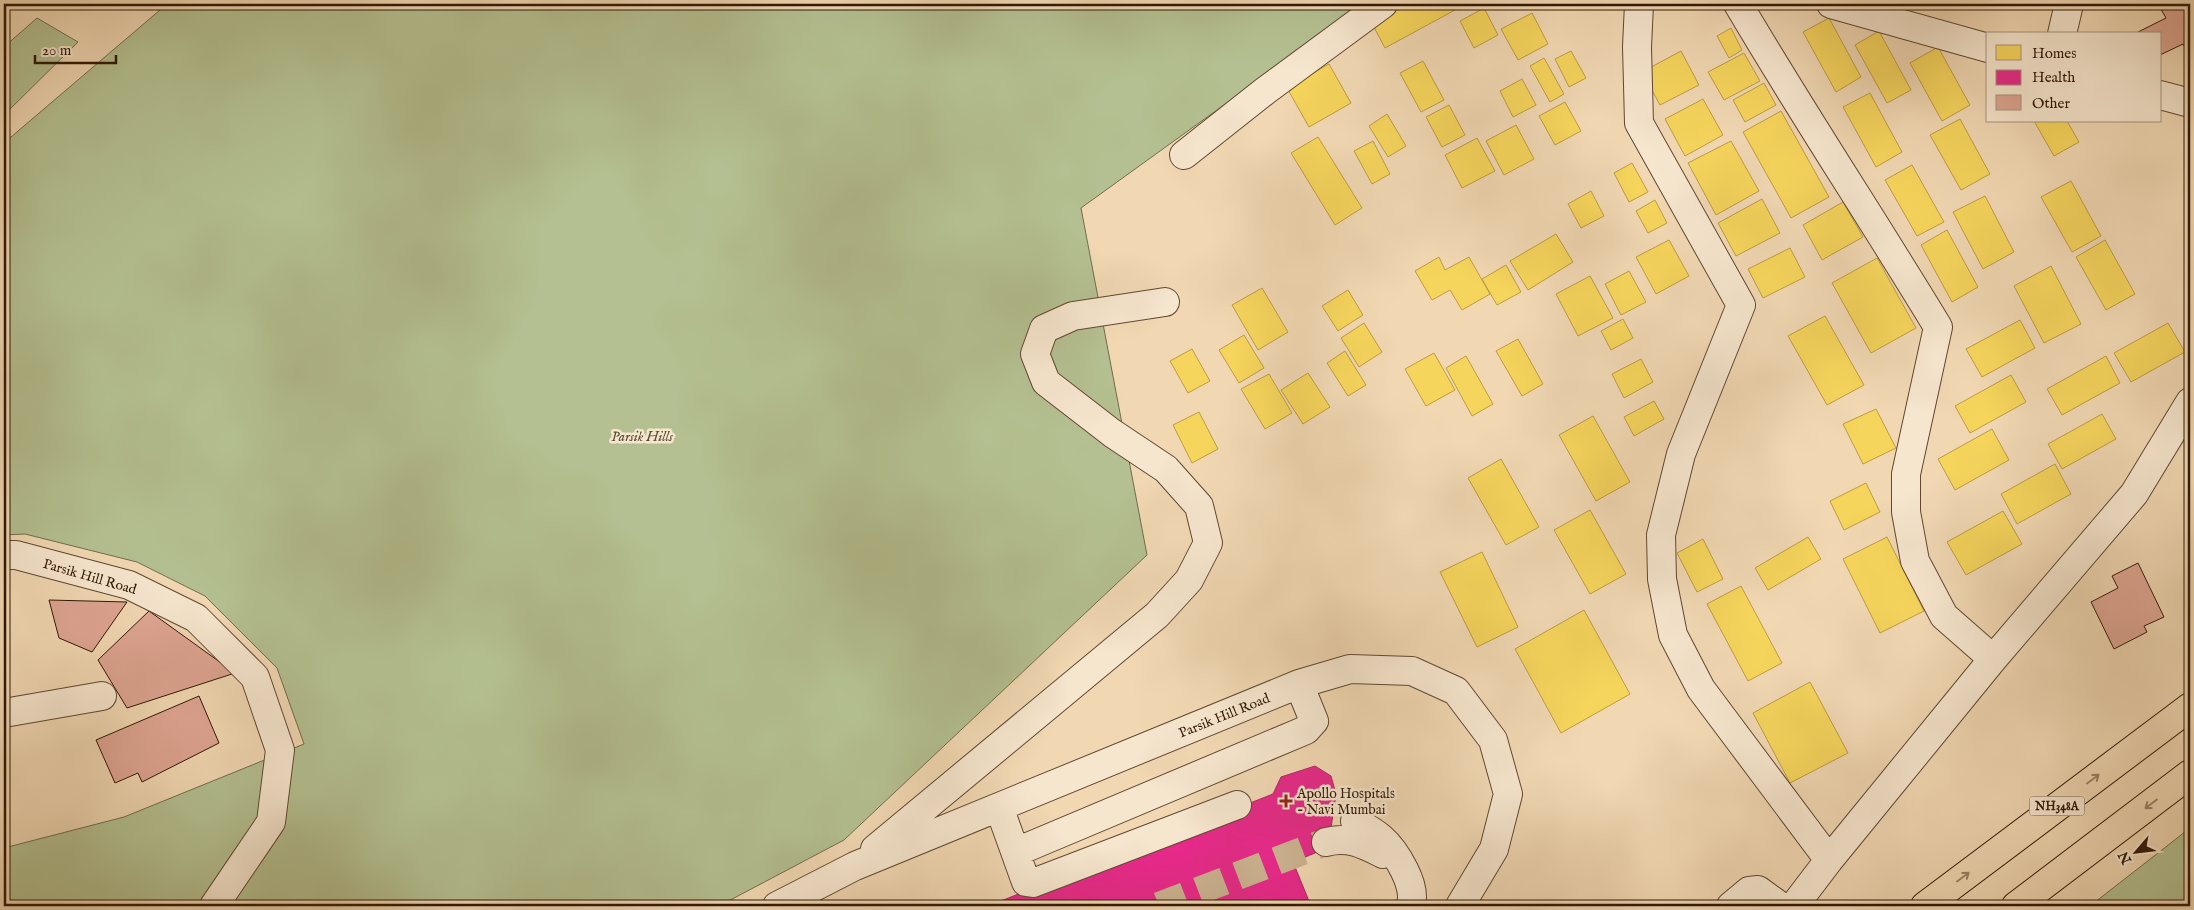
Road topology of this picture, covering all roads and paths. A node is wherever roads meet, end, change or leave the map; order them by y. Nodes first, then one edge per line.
1 (1383, 4) edge
2 (1639, 4) edge
3 (1738, 4) edge
4 (1831, 4) edge
5 (2069, 4) edge
6 (2062, 32) edge
7 (1986, 47) edge
8 (2162, 96) edge
9 (2190, 103) edge
10 (1184, 156) dead end
11 (1165, 302) dead end
12 (2190, 402) edge
13 (4, 555) edge
14 (1993, 659) junction
15 (1300, 684) junction
16 (102, 696) dead end
17 (2190, 707) edge
18 (4, 713) edge
19 (2190, 774) edge
20 (1238, 805) dead end
21 (999, 806) junction
22 (1354, 821) dead end
23 (1326, 842) tunnel mouth
24 (1016, 852) junction
25 (1829, 860) junction
26 (1400, 863) junction
27 (855, 866) junction
28 (214, 906) edge
29 (777, 906) edge
30 (1410, 906) edge
31 (1460, 906) edge
32 (1731, 906) edge
33 (1780, 906) edge
34 (1794, 906) edge
35 (1924, 906) edge
36 (2016, 906) edge

1 - 10 street
2 - 25 street
3 - 14 street
4 - 7 street
5 - 6 street
8 - 9 street
11 - 27 street
12 - 14 street
13 - 28 street, Parsik Hill Road
14 - 25 street
15 - 21 street, Parsik Hill Road
15 - 24 street
15 - 31 street, Parsik Hill Road
16 - 18 street
35 -> 17 highway, NH348A
19 -> 36 highway
20 - 24 street
21 - 24 street
21 - 27 street, Parsik Hill Road
22 - 26 street
23 - 26 street
25 - 34 street
26 - 30 street
27 - 29 street, Parsik Hill Road
32 - 33 street

